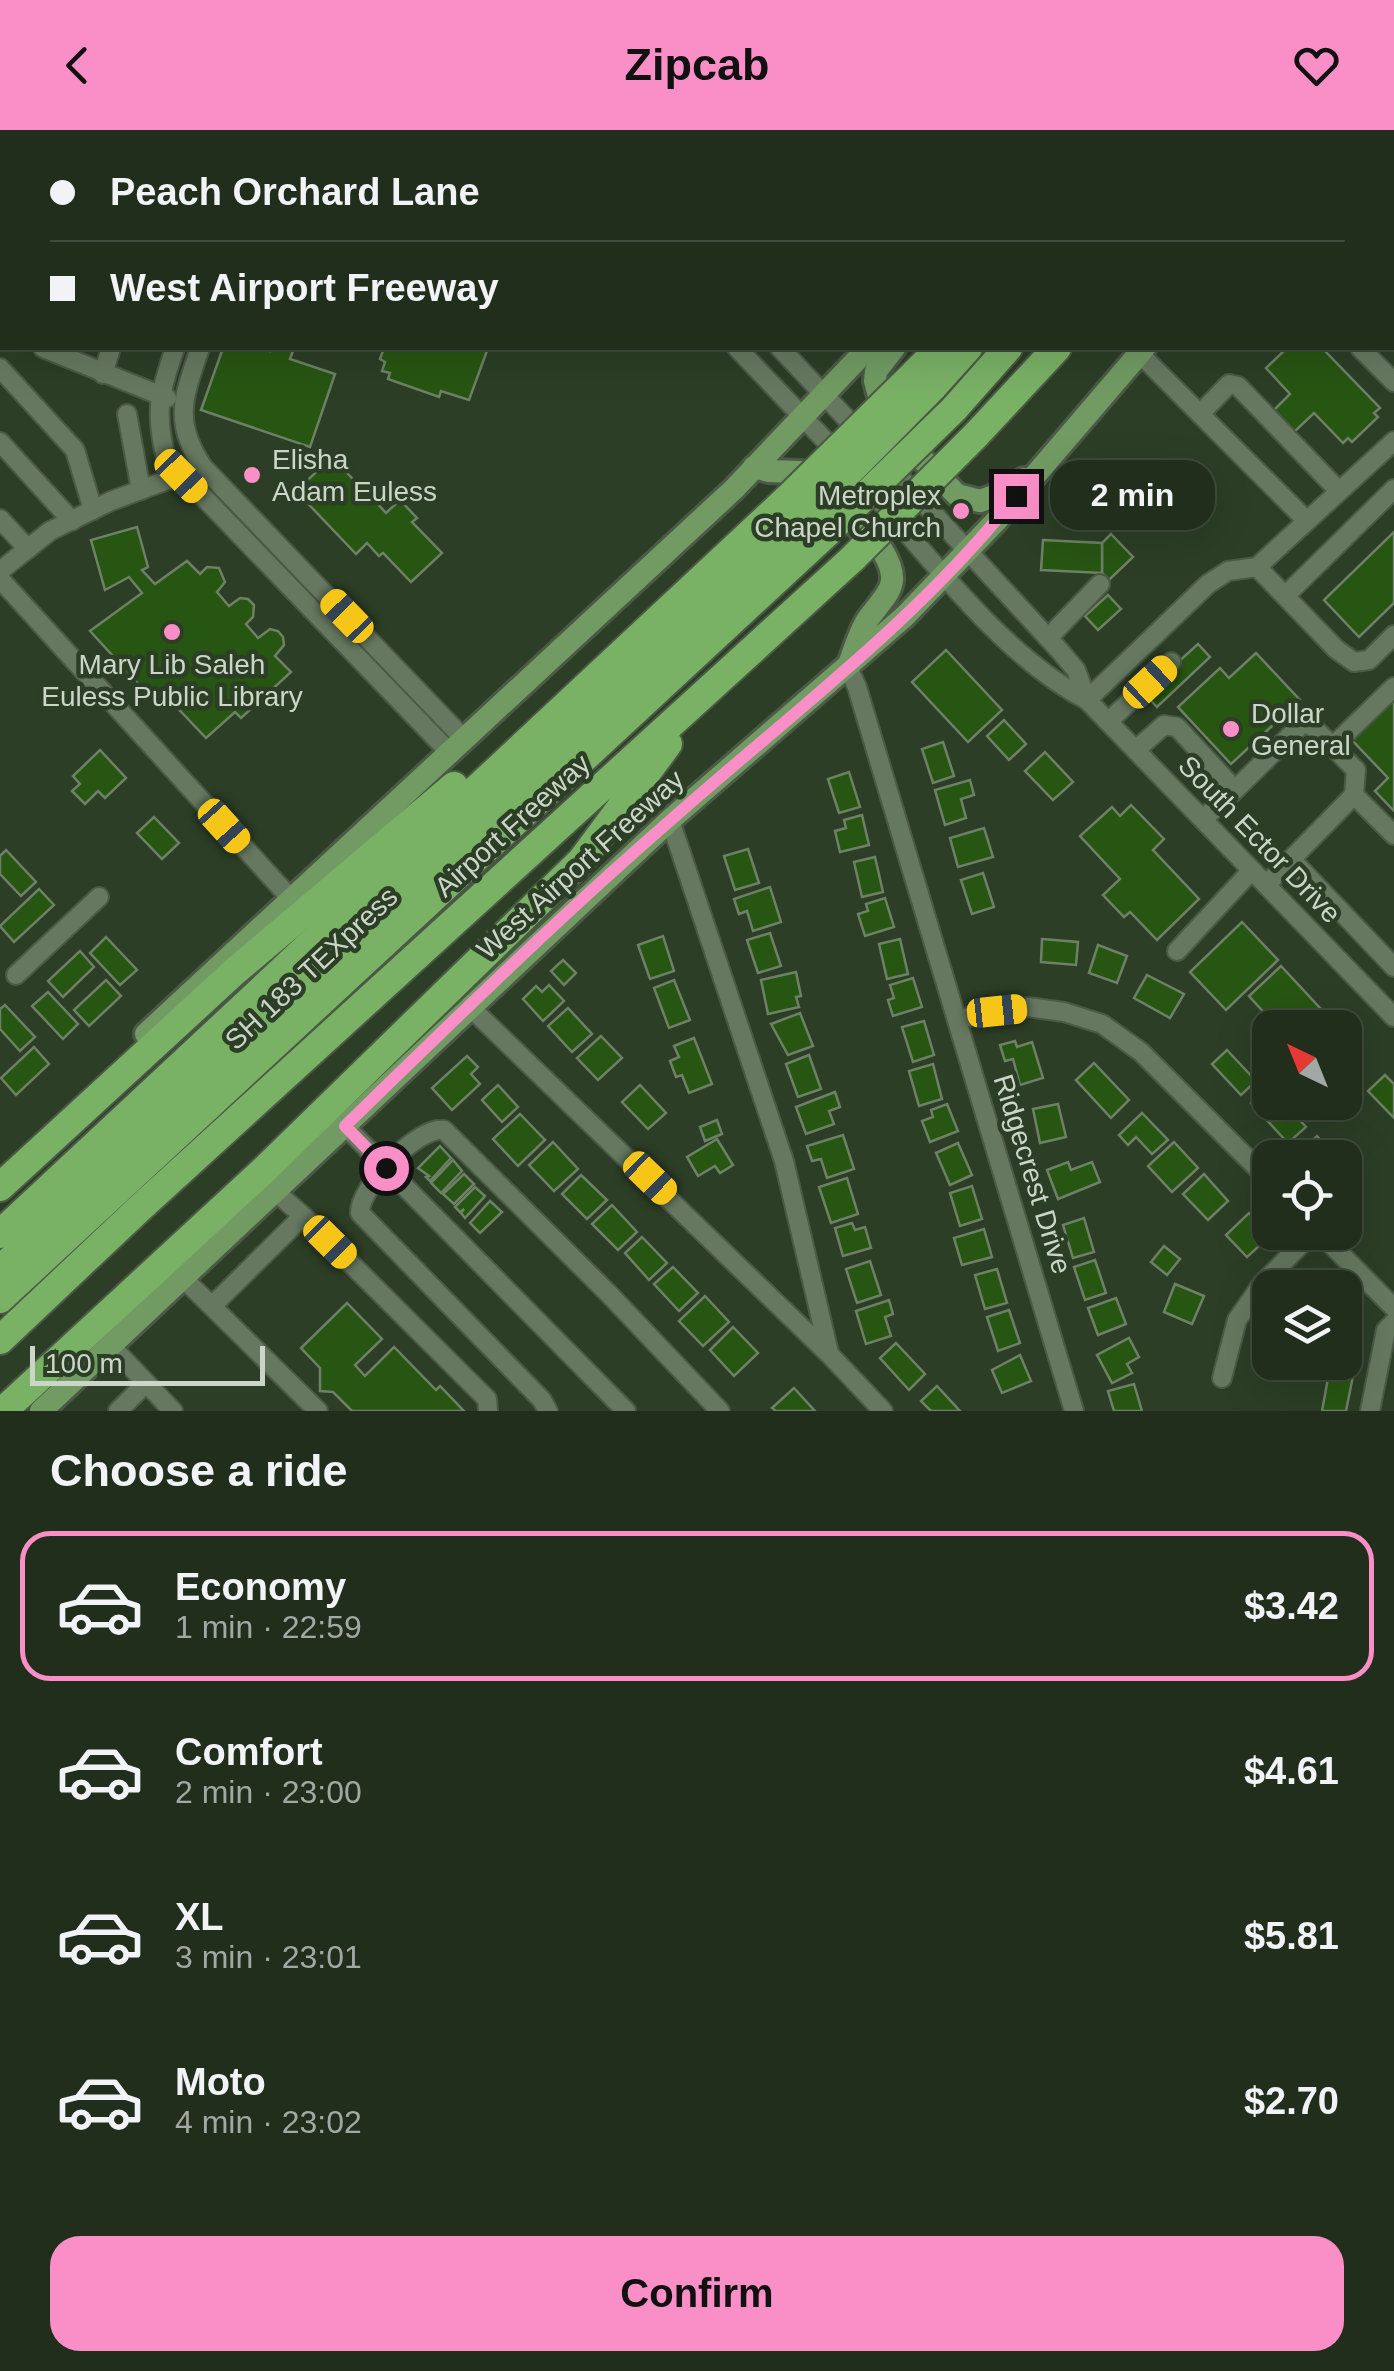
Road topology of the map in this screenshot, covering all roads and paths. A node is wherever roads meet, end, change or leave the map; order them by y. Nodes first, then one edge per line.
1 (48, 350) edge
2 (110, 350) edge
3 (174, 350) edge
4 (199, 350) edge
5 (739, 350) edge
6 (782, 350) edge
7 (866, 350) edge
8 (892, 350) edge
9 (939, 350) edge
10 (965, 350) edge
11 (1006, 350) edge
12 (1056, 350) edge
13 (1141, 350) edge
14 (1373, 352) edge
15 (0, 368) edge
16 (103, 374) junction
17 (923, 381) junction
18 (1394, 382) edge
19 (826, 394) junction
20 (158, 396) junction
21 (182, 402) junction
22 (127, 414) dead end
23 (1200, 414) junction
24 (804, 417) junction
25 (1394, 441) edge
26 (0, 442) edge
27 (203, 467) junction
28 (754, 467) junction
29 (1035, 472) junction
30 (181, 476) junction
31 (1394, 489) edge
32 (141, 490) junction
33 (1340, 490) junction
34 (93, 510) junction
35 (808, 514) junction
36 (0, 519) edge
37 (72, 521) junction
38 (1307, 521) junction
39 (28, 549) junction
40 (967, 552) junction
41 (1257, 567) junction
42 (0, 571) edge
43 (946, 575) junction
44 (0, 579) edge
45 (1100, 584) dead end
46 (1285, 596) junction
47 (347, 616) junction
48 (332, 631) junction
49 (1394, 635) edge
50 (1048, 638) junction
51 (1171, 662) dead end
52 (848, 667) junction
53 (1394, 687) edge
54 (708, 690) junction
55 (1088, 700) junction
56 (1108, 722) junction
57 (1333, 746) junction
58 (458, 747) junction
59 (1136, 750) junction
60 (1235, 790) junction
61 (1354, 795) junction
62 (670, 820) junction
63 (1203, 820) junction
64 (1394, 835) edge
65 (1291, 859) junction
66 (1252, 870) junction
67 (1266, 885) junction
68 (98, 897) dead end
69 (292, 900) junction
70 (1177, 950) dead end
71 (1394, 967) edge
72 (16, 975) dead end
73 (469, 1006) junction
74 (1394, 1017) edge
75 (957, 1019) junction
76 (345, 1126) junction
77 (1252, 1164) edge
78 (386, 1168) junction
79 (0, 1169) edge
80 (0, 1186) edge
81 (276, 1192) junction
82 (304, 1216) junction
83 (0, 1234) edge
84 (1297, 1250) edge
85 (1334, 1250) edge
86 (0, 1270) edge
87 (183, 1278) junction
88 (0, 1299) edge
89 (212, 1306) junction
90 (1394, 1308) edge
91 (1394, 1322) edge
92 (0, 1340) edge
93 (111, 1346) junction
94 (829, 1354) junction
95 (1222, 1378) dead end
96 (146, 1384) junction
97 (3, 1411) edge
98 (42, 1411) edge
99 (118, 1411) edge
100 (173, 1411) edge
101 (318, 1411) edge
102 (488, 1411) edge
103 (548, 1411) edge
104 (626, 1411) edge
105 (720, 1411) edge
106 (884, 1411) edge
107 (1074, 1411) edge
108 (1370, 1411) edge

1 - 16 street
2 - 16 street
3 - 20 street
4 - 21 street
5 - 24 street, South Ector Drive
6 - 19 street, South Ector Drive
7 - 19 main road
8 - 29 main road
9 - 17 highway, Airport Freeway
10 - 17 highway
11 - 35 highway, SH 183 TEXpress, bridge
12 - 54 highway, Airport Freeway, bridge
13 - 23 street
13 - 29 main road, West Airport Freeway
14 - 18 street
15 - 34 street
16 - 20 street
17 - 35 highway, Airport Freeway, bridge
19 - 24 main road
19 - 40 street, South Ector Drive
20 - 21 street
20 - 30 street
21 - 27 street
22 - 32 street
23 - 33 street
23 - 38 street
24 - 28 main road
24 - 43 street, South Ector Drive
25 - 33 street
26 - 37 street
27 - 30 street
27 - 47 street
28 - 52 main road
28 - 58 main road
29 - 40 main road, West Airport Freeway
30 - 32 street
30 - 48 street
31 - 46 street
32 - 34 street
33 - 38 street
34 - 37 street
35 - 80 highway
35 - 83 highway, Airport Freeway
35 - 86 highway, SH 183 TEXpress
35 - 88 highway, SH 183 TEXpress
36 - 39 street
37 - 39 street
38 - 41 street
39 - 42 street
40 - 43 main road, West Airport Freeway
40 - 50 street, South Ector Drive
41 - 46 street
41 - 55 street
43 - 52 main road, West Airport Freeway
43 - 55 street, South Ector Drive
44 - 69 street
45 - 50 street
46 - 49 street
47 - 48 street
47 - 58 street
48 - 58 street
50 - 55 street, South Ector Drive
51 - 56 street
52 - 62 main road, West Airport Freeway
52 - 75 street, Ridgecrest Drive
53 - 57 street
54 - 92 highway, Airport Freeway
54 - 97 highway
55 - 56 street, South Ector Drive
56 - 59 street, South Ector Drive
57 - 60 street
57 - 61 street
58 - 69 main road
59 - 60 street
59 - 63 street, South Ector Drive
60 - 63 street
61 - 64 street
61 - 65 street
62 - 73 main road, West Airport Freeway
62 - 94 street
63 - 66 street, South Ector Drive
65 - 67 street
65 - 71 street
66 - 67 street, South Ector Drive
66 - 70 street
67 - 74 street, South Ector Drive
68 - 72 street
69 - 79 main road
73 - 76 main road, West Airport Freeway
73 - 94 street
75 - 77 street
75 - 107 street, Ridgecrest Drive
76 - 78 street
76 - 81 main road, West Airport Freeway
78 - 103 street
78 - 104 street
78 - 105 street
81 - 82 street
81 - 87 main road, West Airport Freeway
82 - 89 street
82 - 102 street
84 - 95 street
85 - 90 street
87 - 89 street
87 - 93 main road, West Airport Freeway
89 - 101 street
91 - 108 street
93 - 96 street
93 - 98 main road, West Airport Freeway
94 - 106 street
96 - 99 street
96 - 100 street

